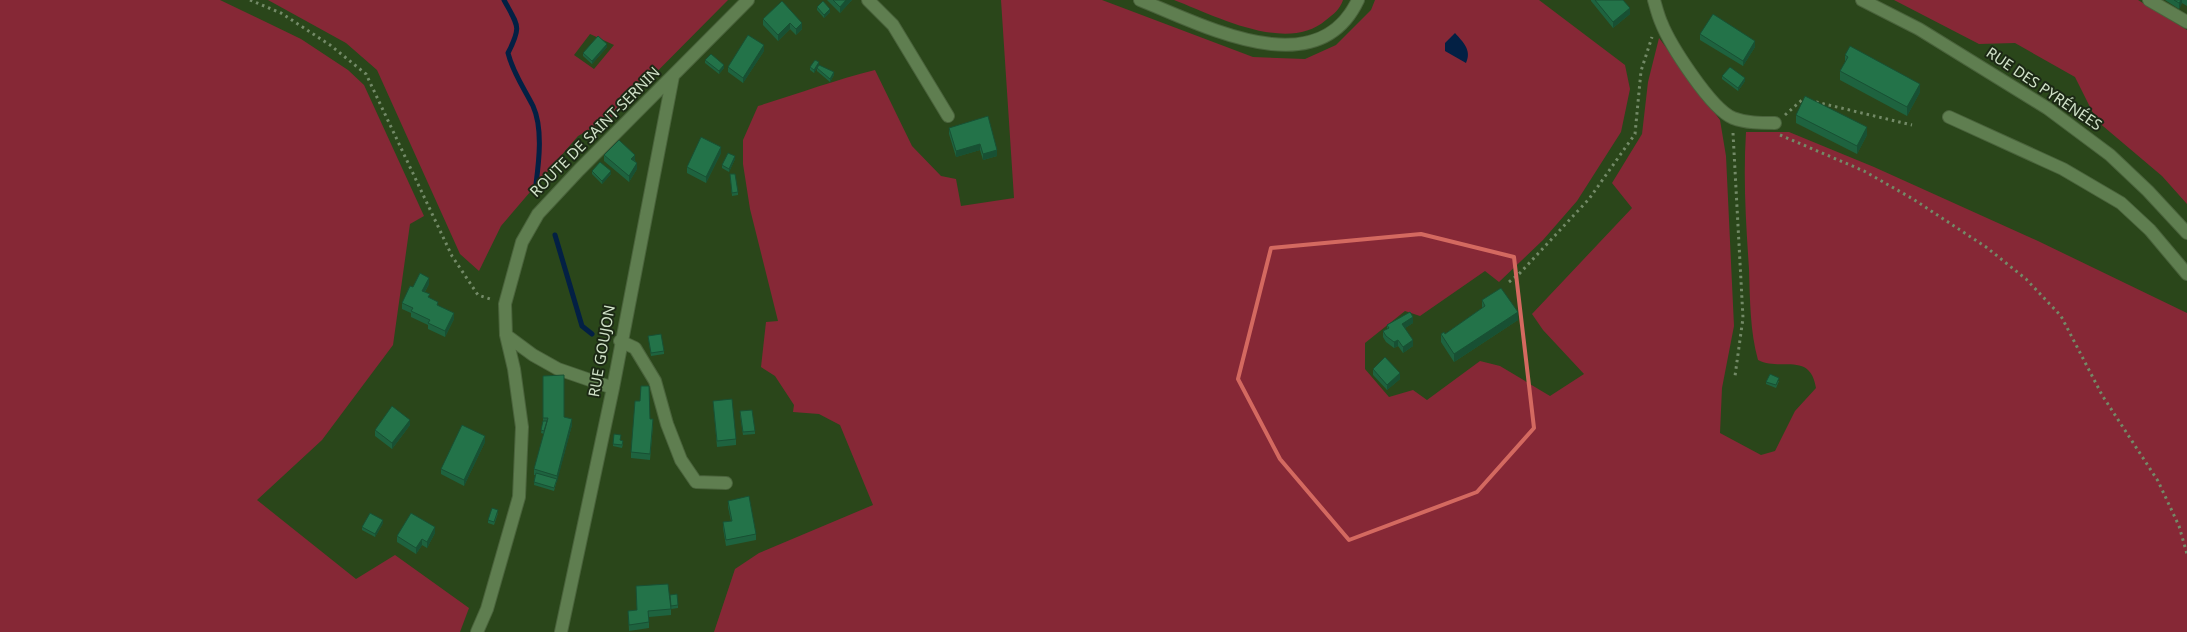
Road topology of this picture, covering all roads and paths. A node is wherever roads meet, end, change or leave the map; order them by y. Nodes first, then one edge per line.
1 (250, 0) edge
2 (748, 0) edge
3 (868, 0) edge
4 (1140, 0) edge
5 (1358, 0) edge
6 (1654, 0) edge
7 (1862, 0) edge
8 (2149, 0) edge
9 (739, 5) edge
10 (1659, 15) junction
11 (2187, 22) edge
12 (673, 76) junction
13 (948, 116) dead end
14 (1950, 117) dead end
15 (1731, 118) junction
16 (1775, 123) junction
17 (1912, 125) dead end
18 (2187, 232) edge
19 (2187, 274) edge
20 (1509, 282) dead end
21 (505, 304) junction
22 (506, 334) junction
23 (620, 340) junction
24 (1735, 376) dead end
25 (613, 388) junction
26 (726, 483) dead end
27 (2187, 554) edge
28 (477, 632) edge
29 (561, 632) edge

1 - 21 path
2 - 9 street, ROUTE DE SAINT-SERNIN
3 - 13 street
4 - 5 street
6 - 10 street
7 - 18 street, RUE DES PYRÉNÉES
8 - 11 street
9 - 12 street, ROUTE DE SAINT-SERNIN
10 - 15 street
10 - 20 path
12 - 21 street, ROUTE DE SAINT-SERNIN
12 - 23 street, RUE GOUJON
14 - 19 street
15 - 16 street
15 - 24 path
16 - 17 path
16 - 27 path
21 - 22 street, ROUTE DE SAINT-SERNIN
22 - 25 street
22 - 28 street, ROUTE DE SAINT-SERNIN
23 - 25 street, RUE GOUJON
23 - 26 street
25 - 29 street, RUE GOUJON

